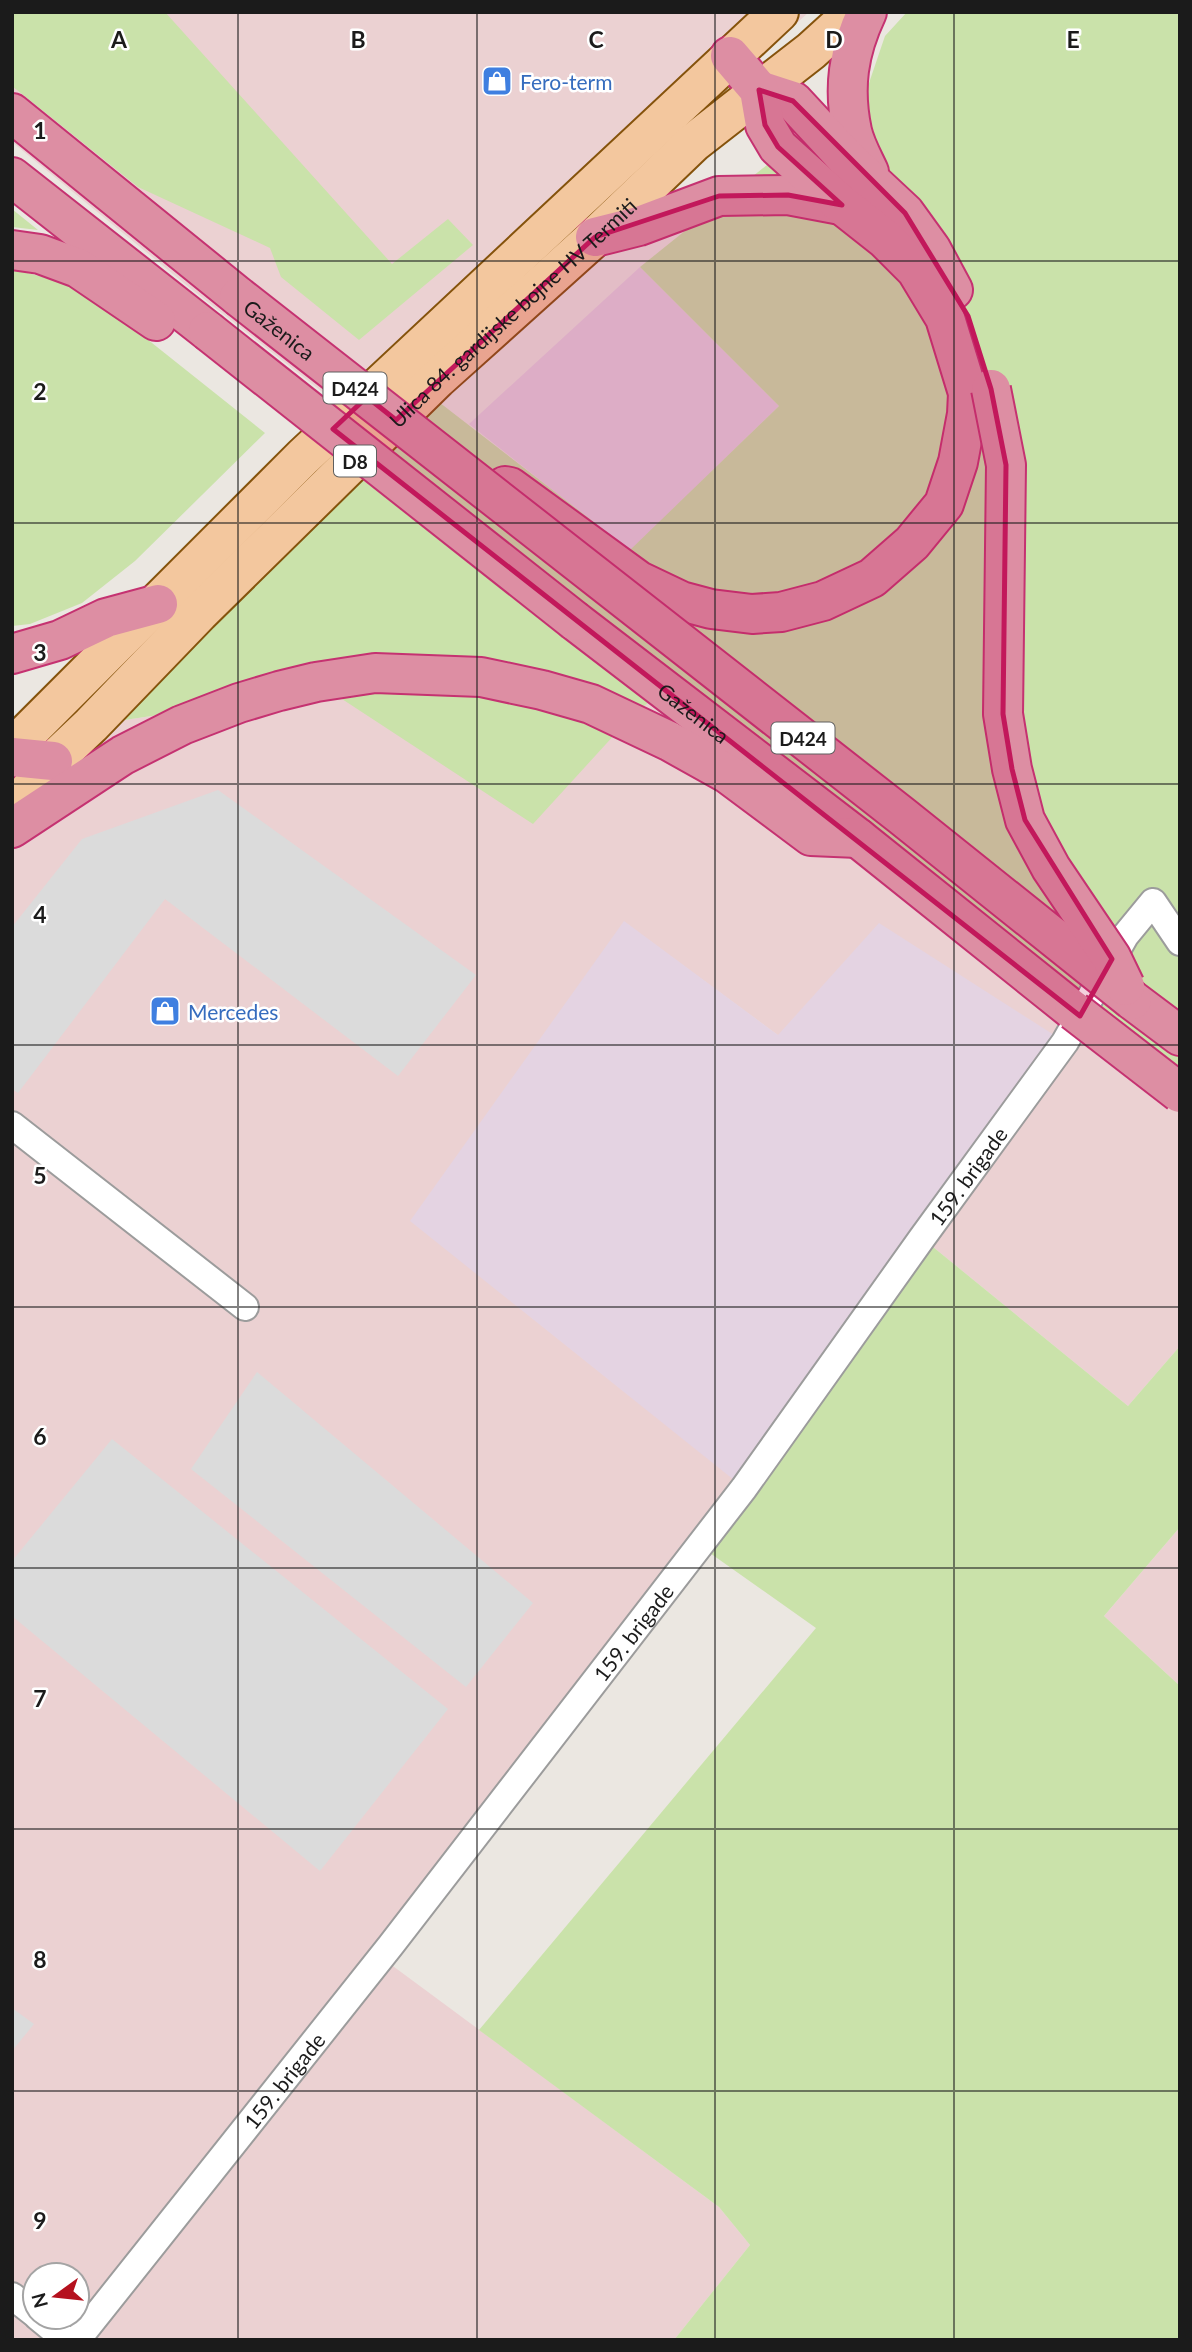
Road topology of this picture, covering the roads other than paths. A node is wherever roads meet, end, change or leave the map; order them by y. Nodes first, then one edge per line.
1 (779, 12) edge
2 (854, 12) edge
3 (867, 12) edge
4 (730, 56) junction
5 (758, 90) junction
6 (12, 113) edge
7 (12, 177) edge
8 (873, 181) junction
9 (842, 205) junction
10 (595, 237) junction
11 (12, 250) edge
12 (208, 331) junction
13 (979, 391) junction
14 (472, 479) junction
15 (158, 604) junction
16 (12, 654) edge
17 (12, 748) edge
18 (12, 757) edge
19 (53, 761) junction
20 (12, 811) edge
21 (12, 828) edge
22 (858, 838) junction
23 (1180, 942) edge
24 (1132, 1000) junction
25 (1180, 1036) edge
26 (1180, 1093) edge
27 (12, 1125) edge
28 (245, 1307) dead end
29 (77, 2340) edge

1 - 4 main road, Ulica 84. gardijske bojne HV Termiti / D8
2 - 5 main road, Ulica 84. gardijske bojne HV Termiti / D8
3 - 8 highway
4 - 5 highway
4 - 15 main road, Ulica 84. gardijske bojne HV Termiti / D8
5 - 8 highway
5 - 9 highway
5 - 10 main road, Ulica 84. gardijske bojne HV Termiti / D8
6 - 14 highway, Gaženica / D424, bridge
7 - 12 highway, D424
8 - 13 highway
9 - 10 highway
9 - 13 highway
10 - 19 main road, Ulica 84. gardijske bojne HV Termiti / D8
11 - 12 highway
12 - 22 highway, Gaženica / D424, bridge
13 - 14 highway
13 - 24 highway, bridge
14 - 24 highway, Gaženica / D424, bridge
15 - 16 highway
15 - 17 main road, Ulica 84. gardijske bojne HV Termiti / D8
18 - 19 highway
19 - 20 main road, Ulica 84. gardijske bojne HV Termiti / D8
21 - 22 highway
22 - 26 highway, Gaženica / D424, bridge
23 - 29 street, 159. brigade
24 - 25 highway, Gaženica / D424
27 - 28 street

